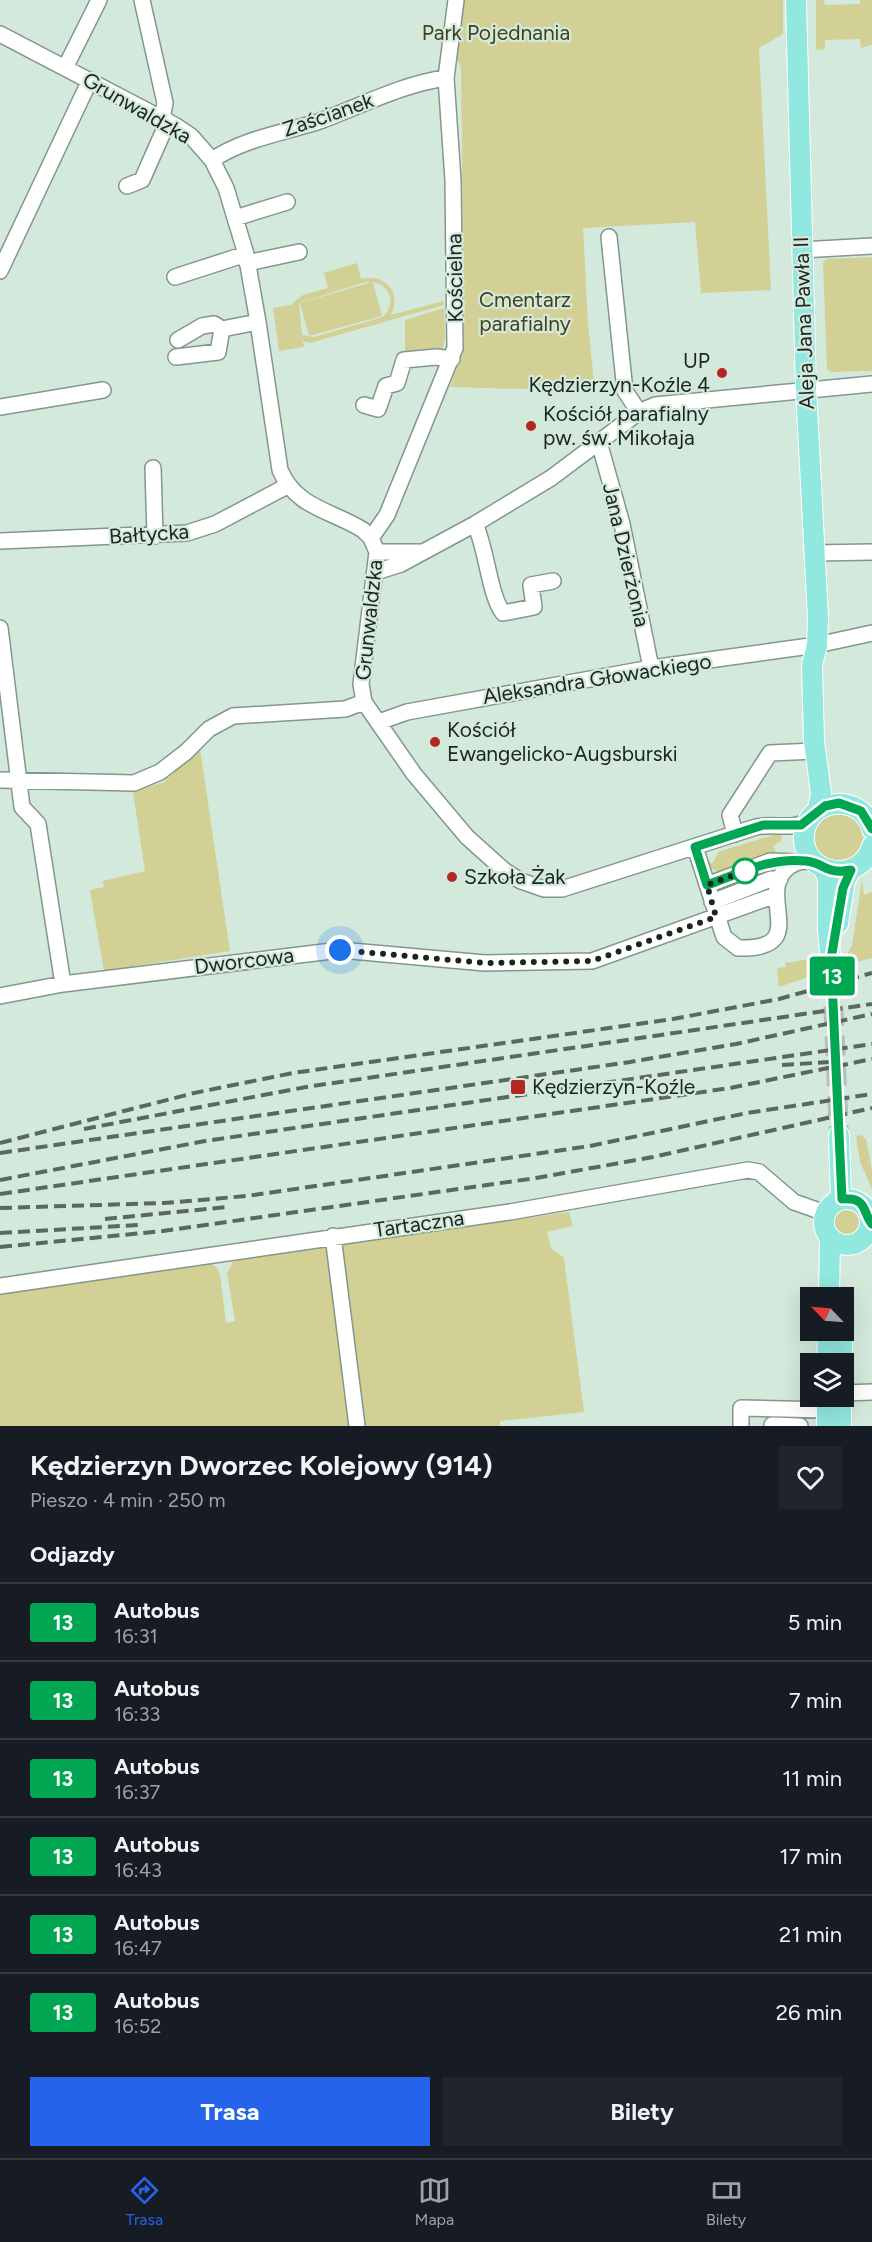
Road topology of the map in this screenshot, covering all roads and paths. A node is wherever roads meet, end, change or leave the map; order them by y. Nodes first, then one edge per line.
1 (99, 0) edge
2 (142, 0) edge
3 (456, 0) edge
4 (796, 0) edge
5 (0, 34) edge
6 (64, 68) junction
7 (446, 78) junction
8 (90, 80) junction
9 (165, 119) junction
10 (212, 160) junction
11 (127, 186) dead end
12 (287, 202) dead end
13 (235, 218) junction
14 (609, 237) dead end
15 (872, 246) edge
16 (801, 250) junction
17 (299, 252) dead end
18 (246, 258) junction
19 (0, 271) edge
20 (175, 277) dead end
21 (258, 322) junction
22 (222, 329) junction
23 (178, 340) dead end
24 (176, 357) dead end
25 (452, 359) junction
26 (872, 384) edge
27 (806, 389) junction
28 (103, 390) dead end
29 (364, 405) dead end
30 (0, 407) edge
31 (639, 412) junction
32 (599, 442) junction
33 (153, 468) dead end
34 (287, 486) junction
35 (475, 524) junction
36 (155, 536) junction
37 (0, 542) edge
38 (374, 545) junction
39 (423, 552) junction
40 (872, 552) edge
41 (814, 553) junction
42 (376, 572) junction
43 (553, 581) dead end
44 (0, 628) edge
45 (872, 633) edge
46 (818, 645) junction
47 (651, 668) junction
48 (364, 702) junction
49 (379, 722) junction
50 (815, 751) junction
51 (0, 780) edge
52 (18, 780) junction
53 (858, 804) edge
54 (813, 815) junction
55 (871, 825) edge
56 (735, 834) junction
57 (695, 847) junction
58 (872, 848) edge
59 (796, 862) junction
60 (820, 867) junction
61 (851, 870) junction
62 (780, 879) junction
63 (707, 885) junction
64 (776, 895) junction
65 (712, 902) junction
66 (716, 917) junction
67 (63, 984) junction
68 (0, 996) edge
69 (839, 1135) tunnel mouth
70 (842, 1199) junction
71 (825, 1213) junction
72 (871, 1224) edge
73 (333, 1236) junction
74 (839, 1242) junction
75 (0, 1286) edge
76 (831, 1287) edge
77 (843, 1287) edge
78 (872, 1392) edge
79 (854, 1394) edge
80 (842, 1407) edge
81 (827, 1411) edge
82 (772, 1425) edge
83 (357, 1426) edge
84 (741, 1426) edge
85 (800, 1426) edge
86 (841, 1426) edge

1 - 6 street
2 - 9 street
3 - 7 street, Kościelna
4 - 16 main road, Aleja Jana Pawła II
5 - 6 street, Grunwaldzka
6 - 8 street, Grunwaldzka
7 - 10 street, Zaścianek
7 - 25 street, Kościelna
8 - 9 street, Grunwaldzka
8 - 19 street
9 - 10 street, Grunwaldzka
9 - 11 street
10 - 13 street, Grunwaldzka
12 - 13 street
13 - 18 street, Grunwaldzka
14 - 31 street
15 - 16 street
16 - 27 main road, Aleja Jana Pawła II
17 - 18 street
18 - 20 street
18 - 21 street, Grunwaldzka
21 - 22 street
21 - 34 street, Grunwaldzka
22 - 23 street
22 - 24 street
25 - 29 street
25 - 38 street, Kościelna
26 - 27 street
27 - 31 street
27 - 41 main road, Aleja Jana Pawła II
28 - 30 street
31 - 32 street
32 - 35 street
32 - 47 street, Jana Dzierżonia
33 - 36 street
34 - 36 street, Bałtycka
34 - 38 street, Grunwaldzka
35 - 39 street
35 - 43 street
36 - 37 street, Bałtycka
38 - 39 street
38 - 42 street, Grunwaldzka
39 - 42 street
40 - 41 street
41 - 46 main road, Aleja Jana Pawła II
42 - 48 street, Grunwaldzka
44 - 52 street
45 - 46 street, Aleksandra Głowackiego
46 - 47 street, Aleksandra Głowackiego
46 - 50 main road, Aleja Jana Pawła II
46 - 53 main road, Aleja Jana Pawła II
47 - 49 street, Aleksandra Głowackiego
48 - 49 street, Grunwaldzka
48 - 52 street
49 - 57 street, Grunwaldzka
50 - 54 main road, Aleja Jana Pawła II
50 - 56 street
51 - 52 street
52 - 67 street
53 - 54 main road
53 - 55 main road, Aleja Jana Pawła II
54 - 56 street, Grunwaldzka
54 - 60 main road, Aleja Jana Pawła II
56 - 57 street, Grunwaldzka
57 - 63 street
58 - 61 main road
59 - 60 street
59 - 62 street
59 - 63 street
60 - 61 main road
60 - 61 main road
62 - 64 street
62 - 65 street
63 - 65 street
64 - 66 street, Dworcowa
64 - 66 street
65 - 66 street
66 - 67 street, Dworcowa
67 - 68 street, Dworcowa
69 - 70 main road
70 - 71 main road
70 - 72 main road
71 - 73 street, Tartaczna
71 - 74 main road
72 - 74 main road
73 - 75 street, Tartaczna
73 - 83 street
74 - 76 main road
74 - 77 main road
78 - 79 street
80 - 86 main road
81 - 84 street
82 - 85 street

